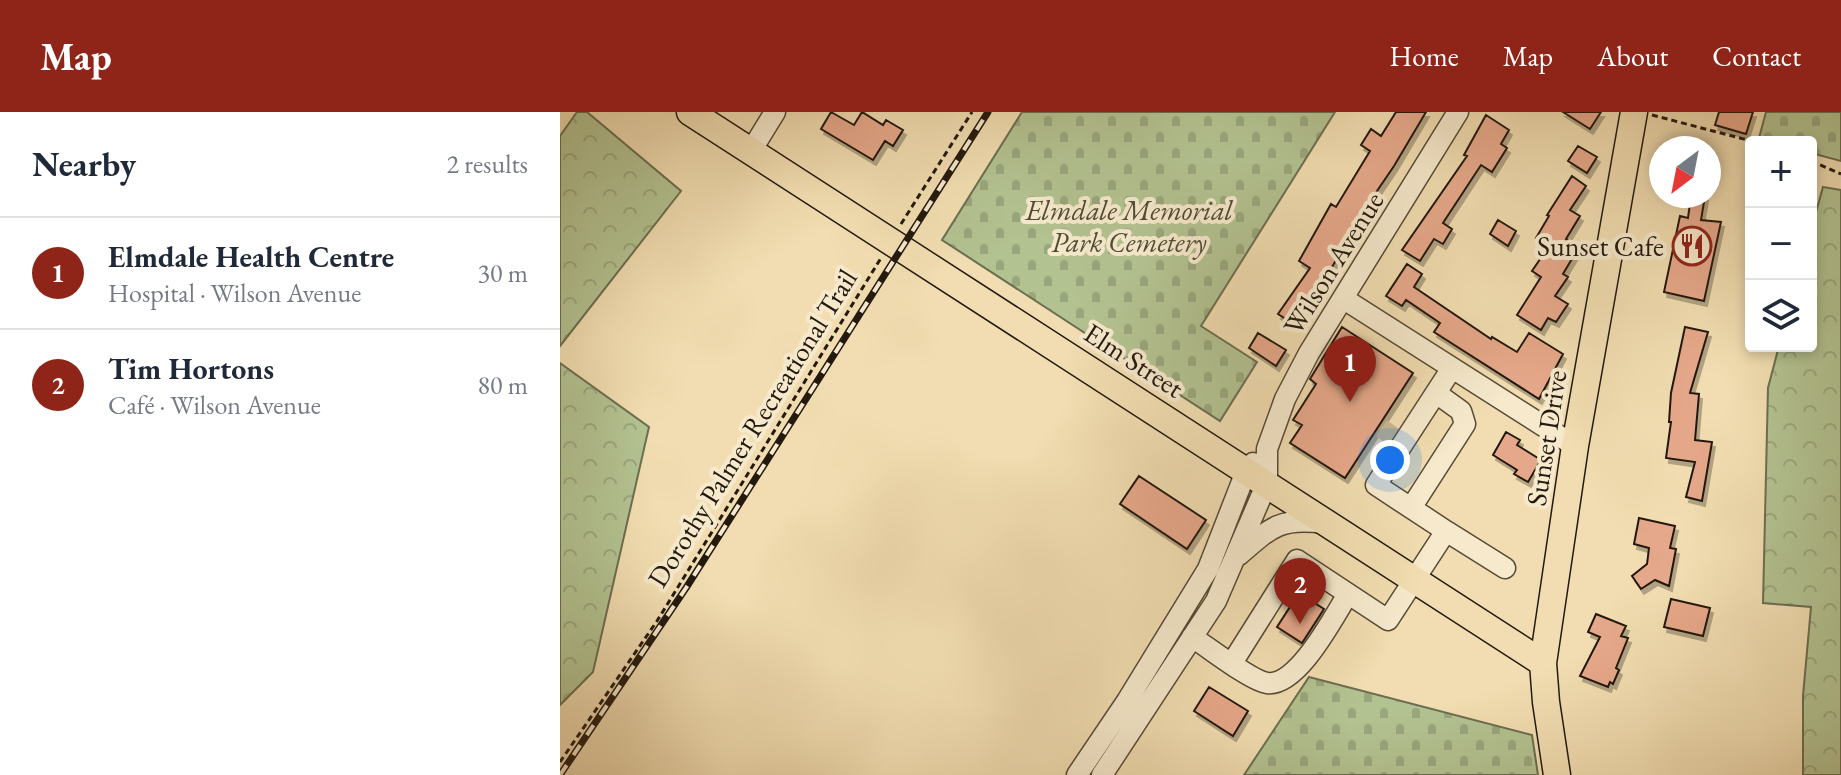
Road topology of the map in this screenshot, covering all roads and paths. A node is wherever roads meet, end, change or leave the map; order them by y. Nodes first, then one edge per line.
1 (690, 112) edge
2 (775, 112) edge
3 (972, 112) edge
4 (1458, 112) edge
5 (1634, 112) edge
6 (1641, 112) edge
7 (1745, 139) edge
8 (751, 151) junction
9 (1817, 164) edge
10 (1841, 174) edge
11 (891, 241) junction
12 (1344, 299) junction
13 (1452, 368) junction
14 (1436, 393) junction
15 (1416, 425) junction
16 (1390, 443) junction
17 (1575, 446) junction
18 (1257, 476) junction
19 (1411, 508) junction
20 (1329, 524) junction
21 (1446, 531) junction
22 (1236, 557) junction
23 (1505, 568) dead end
24 (1415, 579) junction
25 (1348, 594) junction
26 (1192, 637) junction
27 (1232, 663) junction
28 (1543, 663) junction
29 (1135, 707) junction
30 (560, 762) edge
31 (1077, 775) edge
32 (1102, 775) edge
33 (1557, 775) edge

1 - 8 main road, Elm Street
2 - 8 street
3 - 11 path, Dorothy Palmer Recreational Trail
4 - 12 street, Wilson Avenue
5 - 17 main road, Sunset Drive
6 - 7 path
8 - 11 main road, Elm Street
9 - 10 path
11 - 18 main road, Elm Street
11 - 30 path, Dorothy Palmer Recreational Trail
12 - 13 street
12 - 18 street, Wilson Avenue
13 - 14 street
13 - 17 street
14 - 15 street
14 - 19 street
15 - 16 street
15 - 16 street
16 - 19 street
17 - 28 main road, Sunset Drive
18 - 20 main road, Elm Street
18 - 22 street, Wilson Avenue
18 - 29 street, Wilson Avenue
19 - 21 street
20 - 22 street
20 - 24 main road, Elm Street
21 - 23 street
21 - 24 street
22 - 26 street, Wilson Avenue
24 - 25 street
24 - 28 main road, Elm Street
25 - 27 street
25 - 27 street
26 - 27 street
26 - 29 street, Wilson Avenue
28 - 33 main road, Sunset Drive
29 - 31 street, Wilson Avenue
29 - 32 street, Wilson Avenue

